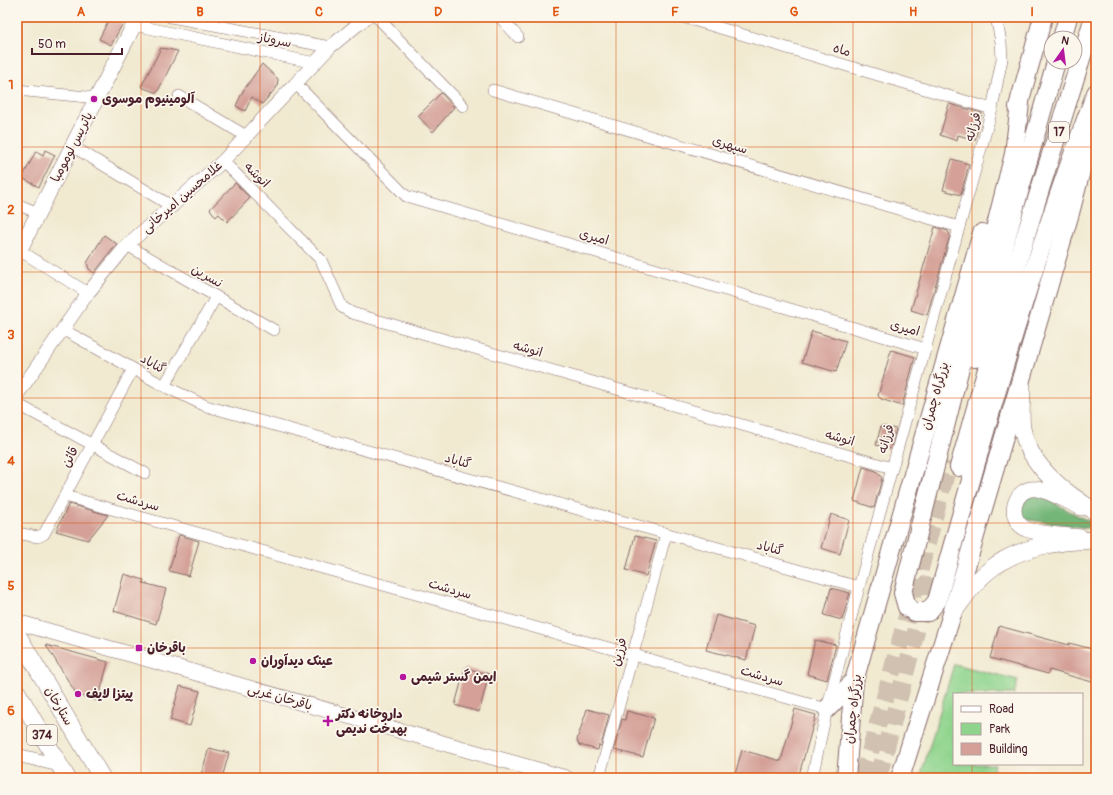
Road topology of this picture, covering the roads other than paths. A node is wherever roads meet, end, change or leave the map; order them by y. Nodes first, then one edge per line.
1 (171, 17) edge
2 (367, 17) edge
3 (377, 17) edge
4 (500, 17) edge
5 (683, 17) edge
6 (996, 17) edge
7 (1043, 17) edge
8 (1068, 17) edge
9 (1094, 17) edge
10 (136, 21) edge
11 (221, 27) junction
12 (235, 29) junction
13 (1064, 30) edge
14 (518, 36) dead end
15 (218, 42) junction
16 (232, 45) junction
17 (330, 47) junction
18 (1083, 52) edge
19 (315, 63) junction
20 (1054, 70) edge
21 (1077, 70) edge
22 (296, 84) junction
23 (17, 90) edge
24 (494, 90) dead end
25 (1096, 93) edge
26 (1021, 95) junction
27 (179, 96) dead end
28 (97, 98) junction
29 (463, 106) dead end
30 (992, 109) junction
31 (1096, 112) edge
32 (246, 136) junction
33 (72, 146) junction
34 (223, 161) junction
35 (17, 204) edge
36 (173, 207) junction
37 (38, 213) junction
38 (959, 227) junction
39 (127, 245) junction
40 (18, 253) edge
41 (88, 293) junction
42 (216, 297) junction
43 (62, 329) junction
44 (274, 330) dead end
45 (926, 349) junction
46 (133, 369) junction
47 (1022, 374) junction
48 (164, 386) junction
49 (17, 396) edge
50 (92, 445) junction
51 (892, 468) junction
52 (145, 472) dead end
53 (65, 496) junction
54 (1096, 513) edge
55 (17, 533) edge
56 (666, 534) junction
57 (1096, 540) edge
58 (859, 587) junction
59 (952, 614) junction
60 (17, 622) edge
61 (17, 634) edge
62 (633, 655) junction
63 (854, 681) junction
64 (17, 692) edge
65 (827, 709) junction
66 (17, 755) edge
67 (63, 772) edge
68 (102, 778) edge
69 (566, 778) edge
70 (599, 778) edge
71 (812, 778) edge
72 (846, 778) edge
73 (900, 778) edge

1 - 11 street, سروناز
2 - 17 street, غلامحسین امیرخانی
3 - 29 street
4 - 14 street
5 - 30 street, ماه
6 - 30 street, فرزانه
7 - 26 highway, بزرگراه چمران
8 - 13 highway
9 - 18 highway, 17
10 - 15 street, سروناز
10 - 28 main road, پاتریس لومومبا
11 - 12 street, سروناز
11 - 15 street
12 - 16 street
12 - 17 street, سروناز
15 - 16 street, سروناز
16 - 19 street, سروناز
17 - 19 street, غلامحسین امیرخانی
19 - 22 street, غلامحسین امیرخانی
20 - 21 highway, 17
22 - 32 street, غلامحسین امیرخانی
22 - 45 street, امیری
23 - 28 street
24 - 38 street, سپهری
25 - 26 highway
26 - 63 highway, بزرگراه چمران
27 - 32 street
28 - 33 main road, پاتریس لومومبا
30 - 38 street, فرزانه
31 - 47 highway
32 - 34 street, غلامحسین امیرخانی
33 - 36 street
33 - 37 main road, پاتریس لومومبا
34 - 36 street, غلامحسین امیرخانی
34 - 51 street, انوشه
35 - 37 street
36 - 39 street, غلامحسین امیرخانی
37 - 40 main road, پاتریس لومومبا
38 - 45 street, فرزانه
39 - 41 street, غلامحسین امیرخانی
39 - 42 street, نسرین
40 - 41 street
41 - 43 street, غلامحسین امیرخانی
42 - 44 street, نسرین
42 - 48 street
43 - 46 street, گناباد
43 - 49 street, غلامحسین امیرخانی
45 - 51 street, فرزانه
46 - 48 street, گناباد
46 - 50 street, قائن
47 - 54 main road
47 - 59 highway
48 - 56 street, گناباد
49 - 50 street
50 - 52 street
50 - 53 street, قائن
51 - 58 street, فرزانه
53 - 55 street, قائن
53 - 62 street, سردشت
54 - 57 main road
56 - 58 street, گناباد
56 - 62 street, فرزین
57 - 59 main road
58 - 65 street, فرزانه
59 - 73 highway
60 - 69 main road, باقرخان غربی
61 - 68 main road, ستارخان / 374
62 - 65 street, سردشت
62 - 70 street, فرزین
63 - 65 highway
63 - 72 highway, بزرگراه چمران
64 - 67 main road, 374
65 - 71 street, فرزانه
66 - 67 street

